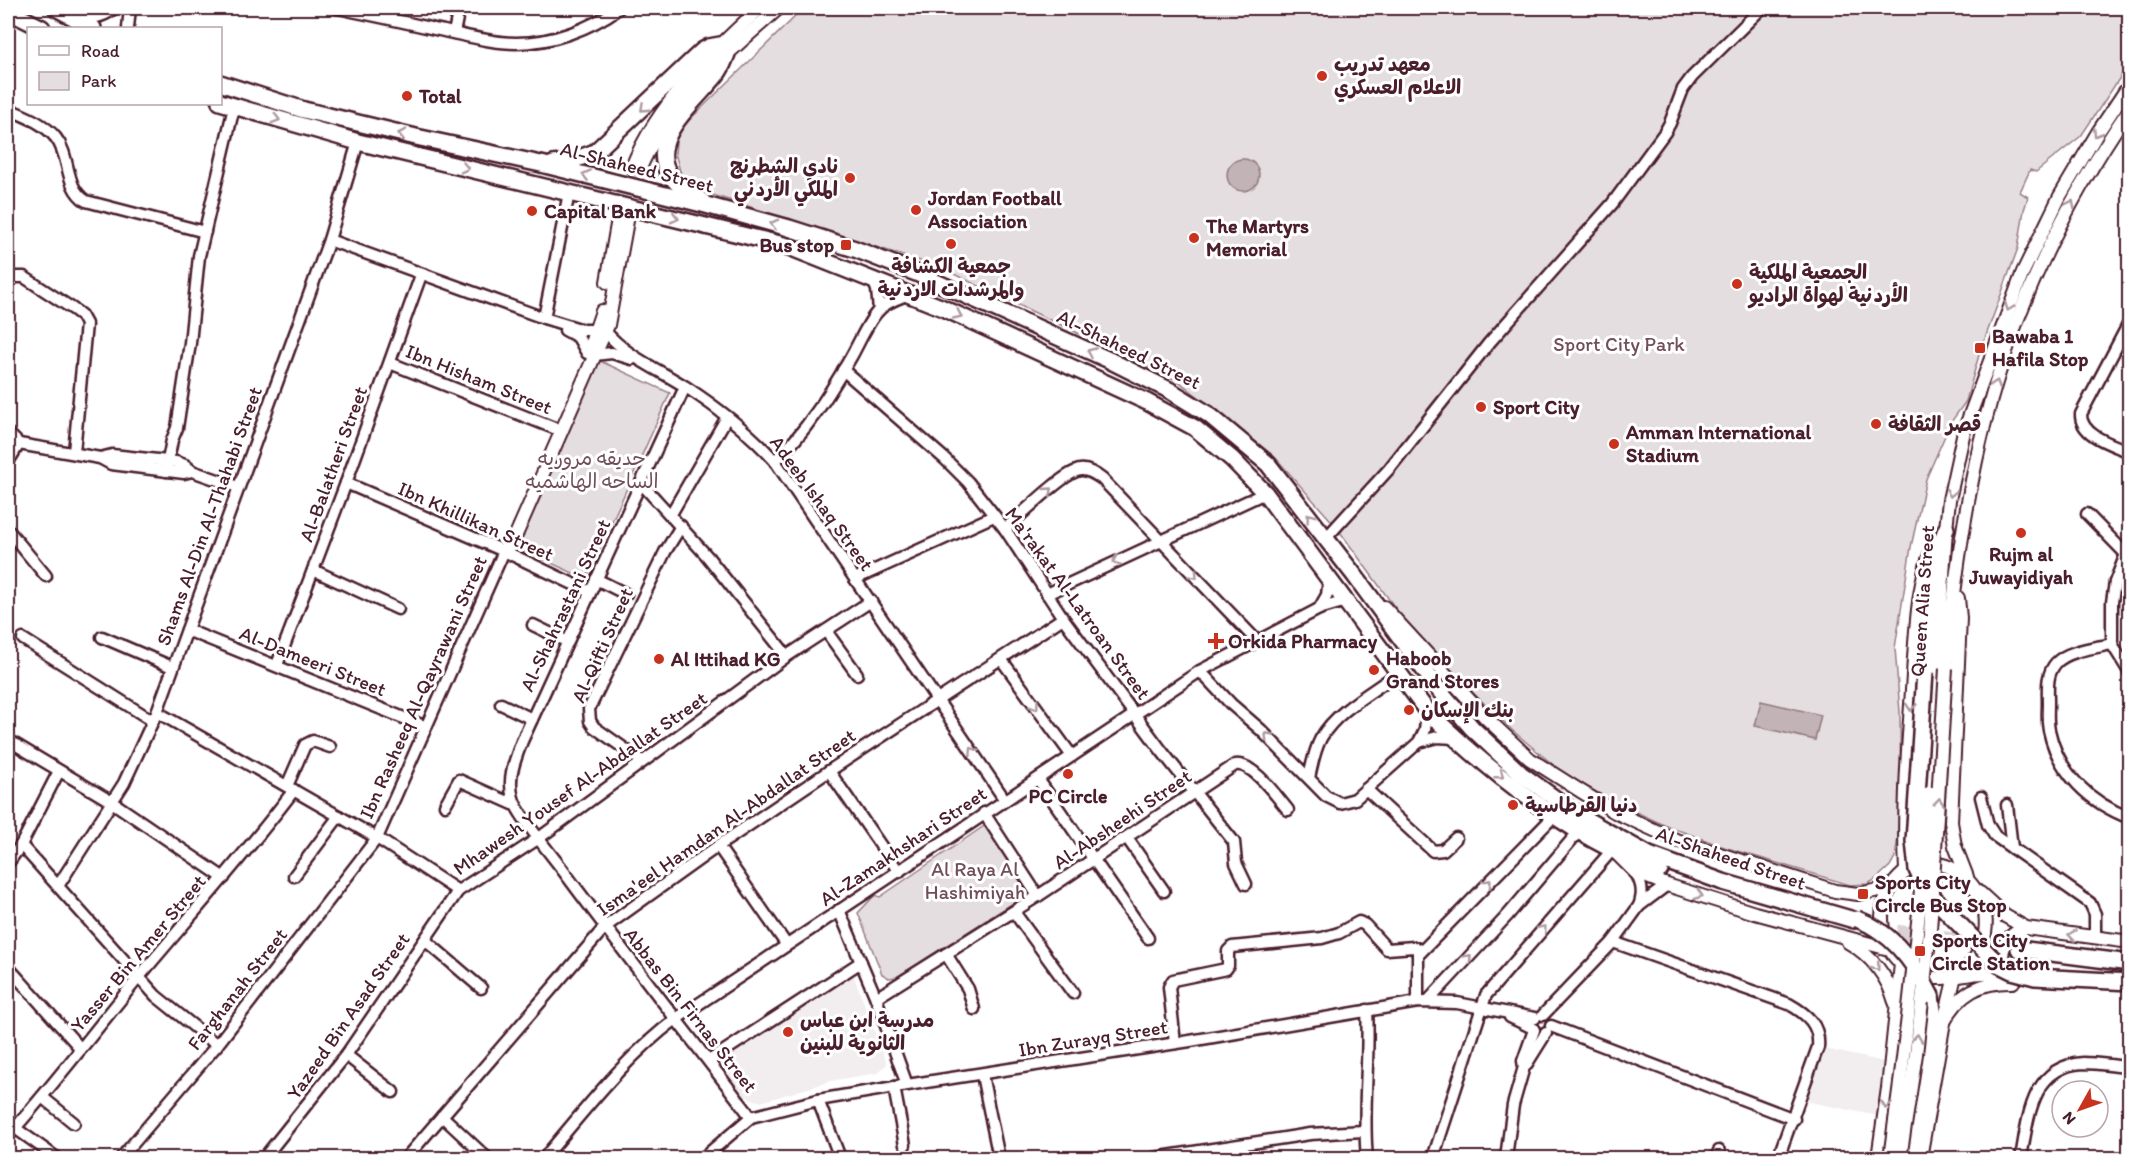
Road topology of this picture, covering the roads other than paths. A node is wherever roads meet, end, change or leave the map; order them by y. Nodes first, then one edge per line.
1 (56, 8) edge
2 (114, 8) edge
3 (337, 8) edge
4 (459, 8) edge
5 (618, 8) edge
6 (760, 8) edge
7 (779, 8) edge
8 (1762, 8) edge
9 (8, 11) edge
10 (72, 17) junction
11 (129, 18) edge
12 (40, 27) edge
13 (91, 27) edge
14 (454, 33) junction
15 (724, 49) junction
16 (222, 84) edge
17 (2130, 84) edge
18 (227, 105) edge
19 (2130, 108) edge
20 (8, 109) edge
21 (358, 142) junction
22 (541, 164) junction
23 (636, 167) tunnel mouth
24 (569, 193) junction
25 (706, 205) junction
26 (622, 220) tunnel mouth
27 (205, 232) junction
28 (329, 240) junction
29 (421, 275) junction
30 (8, 280) edge
31 (873, 280) junction
32 (909, 294) junction
33 (879, 310) junction
34 (544, 318) junction
35 (2130, 321) edge
36 (601, 331) junction
37 (591, 354) junction
38 (390, 363) junction
39 (644, 363) junction
40 (843, 370) junction
41 (685, 387) junction
42 (727, 417) junction
43 (554, 428) junction
44 (8, 433) edge
45 (19, 444) junction
46 (74, 452) junction
47 (2130, 452) edge
48 (775, 461) junction
49 (8, 462) edge
50 (171, 466) junction
51 (346, 483) junction
52 (641, 483) junction
53 (238, 488) junction
54 (1264, 493) junction
55 (671, 514) junction
56 (2087, 514) dead end
57 (994, 516) junction
58 (681, 526) junction
59 (1005, 529) junction
60 (1946, 529) junction
61 (8, 530) edge
62 (1326, 538) junction
63 (1162, 541) junction
64 (2128, 549) edge
65 (504, 551) junction
66 (313, 570) junction
67 (46, 576) dead end
68 (596, 579) junction
69 (855, 579) junction
70 (1329, 579) junction
71 (1954, 585) junction
72 (590, 592) junction
73 (626, 594) dead end
74 (1047, 594) junction
75 (1370, 598) junction
76 (871, 601) junction
77 (1346, 601) junction
78 (398, 609) dead end
79 (1319, 609) junction
80 (1063, 618) junction
81 (533, 625) dead end
82 (187, 630) junction
83 (826, 631) junction
84 (102, 637) dead end
85 (23, 639) dead end
86 (1256, 640) junction
87 (568, 642) junction
88 (2112, 644) junction
89 (787, 656) junction
90 (1001, 659) junction
91 (277, 665) junction
92 (172, 667) junction
93 (1200, 670) junction
94 (1936, 670) junction
95 (1398, 673) junction
96 (2130, 673) edge
97 (857, 674) dead end
98 (937, 699) junction
99 (501, 704) dead end
100 (1427, 711) junction
101 (1135, 712) junction
102 (155, 716) junction
103 (532, 719) junction
104 (426, 727) junction
105 (1455, 738) junction
106 (8, 740) edge
107 (1419, 742) junction
108 (330, 747) dead end
109 (1496, 750) junction
110 (1072, 756) junction
111 (642, 761) junction
112 (59, 771) junction
113 (829, 771) junction
114 (1309, 778) junction
115 (1038, 779) junction
116 (290, 788) junction
117 (1366, 789) junction
118 (1194, 792) junction
119 (1981, 796) dead end
120 (1005, 800) junction
121 (112, 802) junction
122 (515, 805) junction
123 (2007, 805) dead end
124 (445, 806) dead end
125 (1288, 810) dead end
126 (984, 813) junction
127 (1555, 815) junction
128 (339, 816) junction
129 (2130, 818) edge
130 (1904, 820) junction
131 (1951, 822) junction
132 (1580, 830) junction
133 (376, 838) junction
134 (539, 838) junction
135 (1126, 838) junction
136 (1456, 838) dead end
137 (21, 845) junction
138 (718, 846) junction
139 (2012, 848) junction
140 (1613, 849) junction
141 (1093, 860) junction
142 (8, 863) edge
143 (1906, 866) junction
144 (899, 872) junction
145 (1635, 872) junction
146 (294, 876) dead end
147 (224, 878) junction
148 (1246, 884) dead end
149 (1972, 884) junction
150 (1667, 885) junction
151 (58, 886) junction
152 (1890, 888) junction
153 (458, 891) junction
154 (1164, 891) dead end
155 (1870, 893) junction
156 (1038, 896) junction
157 (1639, 906) junction
158 (839, 910) junction
159 (1014, 912) junction
160 (604, 927) junction
161 (1839, 937) junction
162 (1148, 938) dead end
163 (2096, 938) junction
164 (2022, 939) junction
165 (425, 940) junction
166 (1613, 942) junction
167 (2130, 942) edge
168 (786, 944) junction
169 (1889, 949) junction
170 (946, 954) junction
171 (2130, 954) edge
172 (1418, 956) junction
173 (861, 962) junction
174 (1900, 963) junction
175 (2130, 963) edge
176 (8, 967) edge
177 (1958, 976) junction
178 (2012, 977) junction
179 (139, 978) junction
180 (2130, 982) edge
181 (2047, 983) junction
182 (481, 988) dead end
183 (2130, 989) edge
184 (1073, 993) dead end
185 (876, 998) junction
186 (1423, 1002) junction
187 (1481, 1007) junction
188 (974, 1009) dead end
189 (1896, 1009) junction
190 (1367, 1010) junction
191 (676, 1019) junction
192 (1944, 1022) junction
193 (1542, 1024) junction
194 (1175, 1043) junction
195 (217, 1045) junction
196 (81, 1049) junction
197 (346, 1055) junction
198 (709, 1062) junction
199 (2130, 1068) edge
200 (982, 1075) junction
201 (907, 1085) junction
202 (894, 1087) junction
203 (393, 1092) dead end
204 (42, 1098) junction
205 (818, 1100) junction
206 (442, 1116) junction
207 (751, 1117) junction
208 (1794, 1119) junction
209 (74, 1123) dead end
210 (10, 1128) edge
211 (1364, 1131) junction
212 (905, 1145) dead end
213 (57, 1158) edge
214 (121, 1158) edge
215 (264, 1158) edge
216 (406, 1158) edge
217 (487, 1158) edge
218 (544, 1158) edge
219 (703, 1158) edge
220 (840, 1158) edge
221 (999, 1158) edge
222 (1154, 1158) edge
223 (1367, 1158) edge
224 (1433, 1158) edge
225 (1508, 1158) edge
226 (1778, 1158) edge
227 (1878, 1158) edge
228 (1890, 1158) edge
229 (1900, 1158) edge
230 (1912, 1158) edge
231 (1920, 1158) edge
232 (2021, 1158) edge

1 - 10 highway
2 - 10 street
2 - 11 street
3 - 14 street
4 - 14 street
5 - 14 street
6 - 15 main road
7 - 15 main road
8 - 62 street
9 - 12 highway
10 - 13 highway
15 -> 22 highway
15 - 23 main road
15 - 25 highway
22 -> 16 highway, Al-Shaheed Street
17 -> 60 main road, Queen Alia Street
18 -> 21 highway, Al-Shaheed Street
18 - 27 street
71 -> 19 main road, Queen Alia Street
20 - 27 street
21 -> 24 highway, Al-Shaheed Street
21 - 28 street, Shams Al-Din Al-Thahabi Street
25 -> 22 highway, Al-Shaheed Street
24 -> 31 highway, Al-Shaheed Street
24 - 34 street
62 -> 25 highway, Al-Shaheed Street
26 - 36 main road
27 - 50 street
28 - 29 street
28 - 53 street, Shams Al-Din Al-Thahabi Street
29 - 34 street
29 - 38 street, Al-Balatheri Street
30 - 46 street
31 - 32 highway, Al-Shaheed Street
31 - 33 street
32 - 33 street
32 -> 54 highway, Al-Shaheed Street
33 - 40 street
34 - 36 street
34 - 37 street
35 - 47 street
36 - 37 main road
36 - 39 street, Adeeb Ishaq Street
37 - 39 street, Adeeb Ishaq Street
37 - 43 main road, Ibn Rasheeq Al-Qayrawani Street
37 - 65 main road, Ibn Rasheeq Al-Qayrawani Street
38 - 43 street, Ibn Hisham Street
38 - 51 street, Al-Balatheri Street
39 - 41 street, Adeeb Ishaq Street
40 - 48 street
40 - 57 street, Ma'rakat Al-Latroan Street
41 - 42 street, Adeeb Ishaq Street
41 - 52 street, Al-Shahrastani Street
42 - 48 street, Adeeb Ishaq Street
42 - 55 street
43 - 65 main road, Ibn Rasheeq Al-Qayrawani Street
44 - 45 street
45 - 46 street
45 - 49 street
46 - 50 street
48 - 69 street, Adeeb Ishaq Street
50 - 53 street
51 - 65 street, Ibn Khillikan Street
51 - 66 street, Al-Balatheri Street
52 - 55 street
52 - 68 street, Al-Shahrastani Street
53 - 82 street, Shams Al-Din Al-Thahabi Street
54 - 63 street
54 - 70 highway, Al-Shaheed Street
55 - 58 street
56 - 64 street
57 - 59 street, Ma'rakat Al-Latroan Street
57 - 69 street
58 - 89 street
58 - 111 street, Al-Qifti Street
59 -> 63 street
59 - 74 street, Ma'rakat Al-Latroan Street
60 - 94 highway
60 -> 130 main road
61 - 67 street
62 - 75 highway, Al-Shaheed Street
63 -> 74 street
63 -> 86 street
64 - 88 street
65 - 72 street, Ibn Khillikan Street
65 - 104 street, Ibn Rasheeq Al-Qayrawani Street
66 - 78 street
66 - 91 street, Al-Balatheri Street
68 - 72 street, Al-Shahrastani Street
68 - 73 street
69 - 76 street, Adeeb Ishaq Street
70 - 77 highway, Al-Shaheed Street
70 - 79 street
71 - 94 main road, Queen Alia Street
71 - 131 main road
72 - 87 street, Al-Shahrastani Street
74 - 80 street, Ma'rakat Al-Latroan Street
75 - 109 highway, Al-Shaheed Street
75 - 155 main road
76 - 83 street, Mhawesh Yousef Al-Abdallat Street
76 - 98 street, Adeeb Ishaq Street
77 - 79 street, Al-Zamakhshari Street
77 - 95 highway, Al-Shaheed Street
79 - 86 street, Al-Zamakhshari Street
80 - 90 street, Isma'eel Hamdan Al-Abdallat Street
80 - 101 street, Ma'rakat Al-Latroan Street
81 - 87 street
82 - 91 street, Al-Dameeri Street
82 - 92 street, Shams Al-Din Al-Thahabi Street
83 - 89 street, Mhawesh Yousef Al-Abdallat Street
83 - 97 street
84 - 92 street
85 - 102 street
86 - 93 street, Al-Zamakhshari Street
87 - 103 street, Al-Shahrastani Street
88 - 96 street
88 - 129 street
89 - 111 street, Mhawesh Yousef Al-Abdallat Street
90 - 98 street, Isma'eel Hamdan Al-Abdallat Street
90 -> 110 street
91 - 104 street, Al-Dameeri Street
92 - 102 street, Shams Al-Din Al-Thahabi Street
93 - 101 street, Al-Zamakhshari Street
114 -> 93 street
94 - 180 highway, bridge
94 - 228 main road, Queen Alia Street, bridge
229 -> 94 main road, Queen Alia Street, bridge
95 - 100 highway, Al-Shaheed Street
95 - 114 street
98 - 113 street, Isma'eel Hamdan Al-Abdallat Street
120 -> 98 street, Adeeb Ishaq Street
99 - 103 street
100 - 105 highway, Al-Shaheed Street
100 - 107 street
101 - 110 street, Al-Zamakhshari Street
101 - 118 street, Ma'rakat Al-Latroan Street
102 - 116 street
102 - 121 street, Shams Al-Din Al-Thahabi Street
103 - 122 street, Al-Shahrastani Street
104 - 133 street, Ibn Rasheeq Al-Qayrawani Street
105 - 107 street
105 -> 127 highway, Al-Shaheed Street
106 - 112 street
107 - 117 street
108 - 116 street, Yasser Bin Amer Street
109 - 140 highway, Al-Shaheed Street
109 - 230 highway, bridge
110 - 115 street, Al-Zamakhshari Street
111 - 134 street, Mhawesh Yousef Al-Abdallat Street
112 - 121 street
112 - 137 street
113 - 138 street, Isma'eel Hamdan Al-Abdallat Street
113 - 144 street
114 - 117 street
115 - 120 street, Al-Zamakhshari Street
115 - 141 street
116 - 128 street
116 - 147 street, Yasser Bin Amer Street
117 - 136 street
118 - 125 street, Al-Absheehi Street
118 - 135 street, Al-Absheehi Street
118 - 148 street, Ma'rakat Al-Latroan Street
119 - 139 street
120 - 126 street, Al-Zamakhshari Street
121 - 147 street
121 - 151 street, Shams Al-Din Al-Thahabi Street
122 - 124 street
122 - 134 street, Al-Shahrastani Street
123 - 139 street
126 - 144 street, Al-Zamakhshari Street
126 - 156 street
127 - 132 highway, Al-Shaheed Street
172 -> 127 street
128 - 133 street
128 - 146 street
130 - 131 main road
130 - 143 main road
131 - 149 main road
132 - 140 highway, Al-Shaheed Street
186 -> 132 street
133 - 153 street
133 - 195 street, Farghanah Street
134 - 153 street, Mhawesh Yousef Al-Abdallat Street
134 - 160 street, Abbas Bin Firnas Street
135 - 141 street, Al-Absheehi Street
135 - 154 street
137 - 142 street
137 - 151 street
138 - 160 street, Isma'eel Hamdan Al-Abdallat Street
138 - 168 street
139 - 163 street
140 - 145 main road
187 -> 140 street
141 - 156 street, Al-Absheehi Street
141 - 162 street
143 - 149 main road
143 - 152 main road
143 - 155 main road
144 - 158 street, Al-Zamakhshari Street
145 - 150 main road
145 - 157 street
147 - 179 street, Yasser Bin Amer Street
149 - 164 main road
149 - 177 main road
150 - 157 street
150 -> 161 main road
151 - 179 street
152 - 155 main road
152 - 169 main road
153 - 165 street, Yazeed Bin Asad Street
156 - 159 street, Al-Absheehi Street
157 - 166 street
158 - 168 street, Al-Zamakhshari Street
158 - 173 street
159 - 170 street, Al-Absheehi Street
159 - 184 street
160 - 191 street, Abbas Bin Firnas Street
160 - 206 street, Isma'eel Hamdan Al-Abdallat Street
161 - 169 main road
161 -> 189 main road
163 -> 164 main road
163 - 167 main road
164 - 171 highway
164 - 175 highway
164 - 178 main road
165 - 182 street
165 - 197 street, Yazeed Bin Asad Street
166 - 193 street
166 - 208 street
168 - 191 street, Al-Zamakhshari Street
169 - 174 main road
170 - 185 street, Al-Absheehi Street
170 - 188 street
172 - 186 street
172 - 194 street
173 - 185 street
173 - 198 street
174 - 177 main road
174 - 189 main road
176 - 196 street
177 - 178 main road
177 - 192 main road
178 - 181 main road
179 - 195 street
179 - 196 street, Yasser Bin Amer Street
181 - 183 main road
181 - 192 main road
185 - 201 street
186 - 187 street, Ibn Zurayq Street
186 - 190 street, Ibn Zurayq Street
187 - 193 street, Ibn Zurayq Street
187 - 224 street
189 -> 227 main road
190 - 194 street, Ibn Zurayq Street
190 - 211 street
191 - 198 street, Abbas Bin Firnas Street
191 - 218 street, Al-Zamakhshari Street
192 - 231 main road
193 - 208 street, Ibn Zurayq Street
193 - 225 street
194 - 200 street, Ibn Zurayq Street
195 - 214 street, Farghanah Street
196 - 204 street, Yasser Bin Amer Street
197 - 203 street
197 - 215 street, Yazeed Bin Asad Street
198 - 207 street, Abbas Bin Firnas Street
199 - 232 street
200 - 201 street, Ibn Zurayq Street
200 - 221 street
201 - 202 street, Ibn Zurayq Street
202 - 205 street, Ibn Zurayq Street
202 - 212 street
204 - 209 street
204 - 210 street, Yasser Bin Amer Street
205 - 207 street, Ibn Zurayq Street
205 - 220 street
206 - 216 street, Isma'eel Hamdan Al-Abdallat Street
206 - 217 street
207 - 219 street, Ibn Zurayq Street
208 - 226 street
210 - 213 street
211 - 222 street
211 - 223 street

